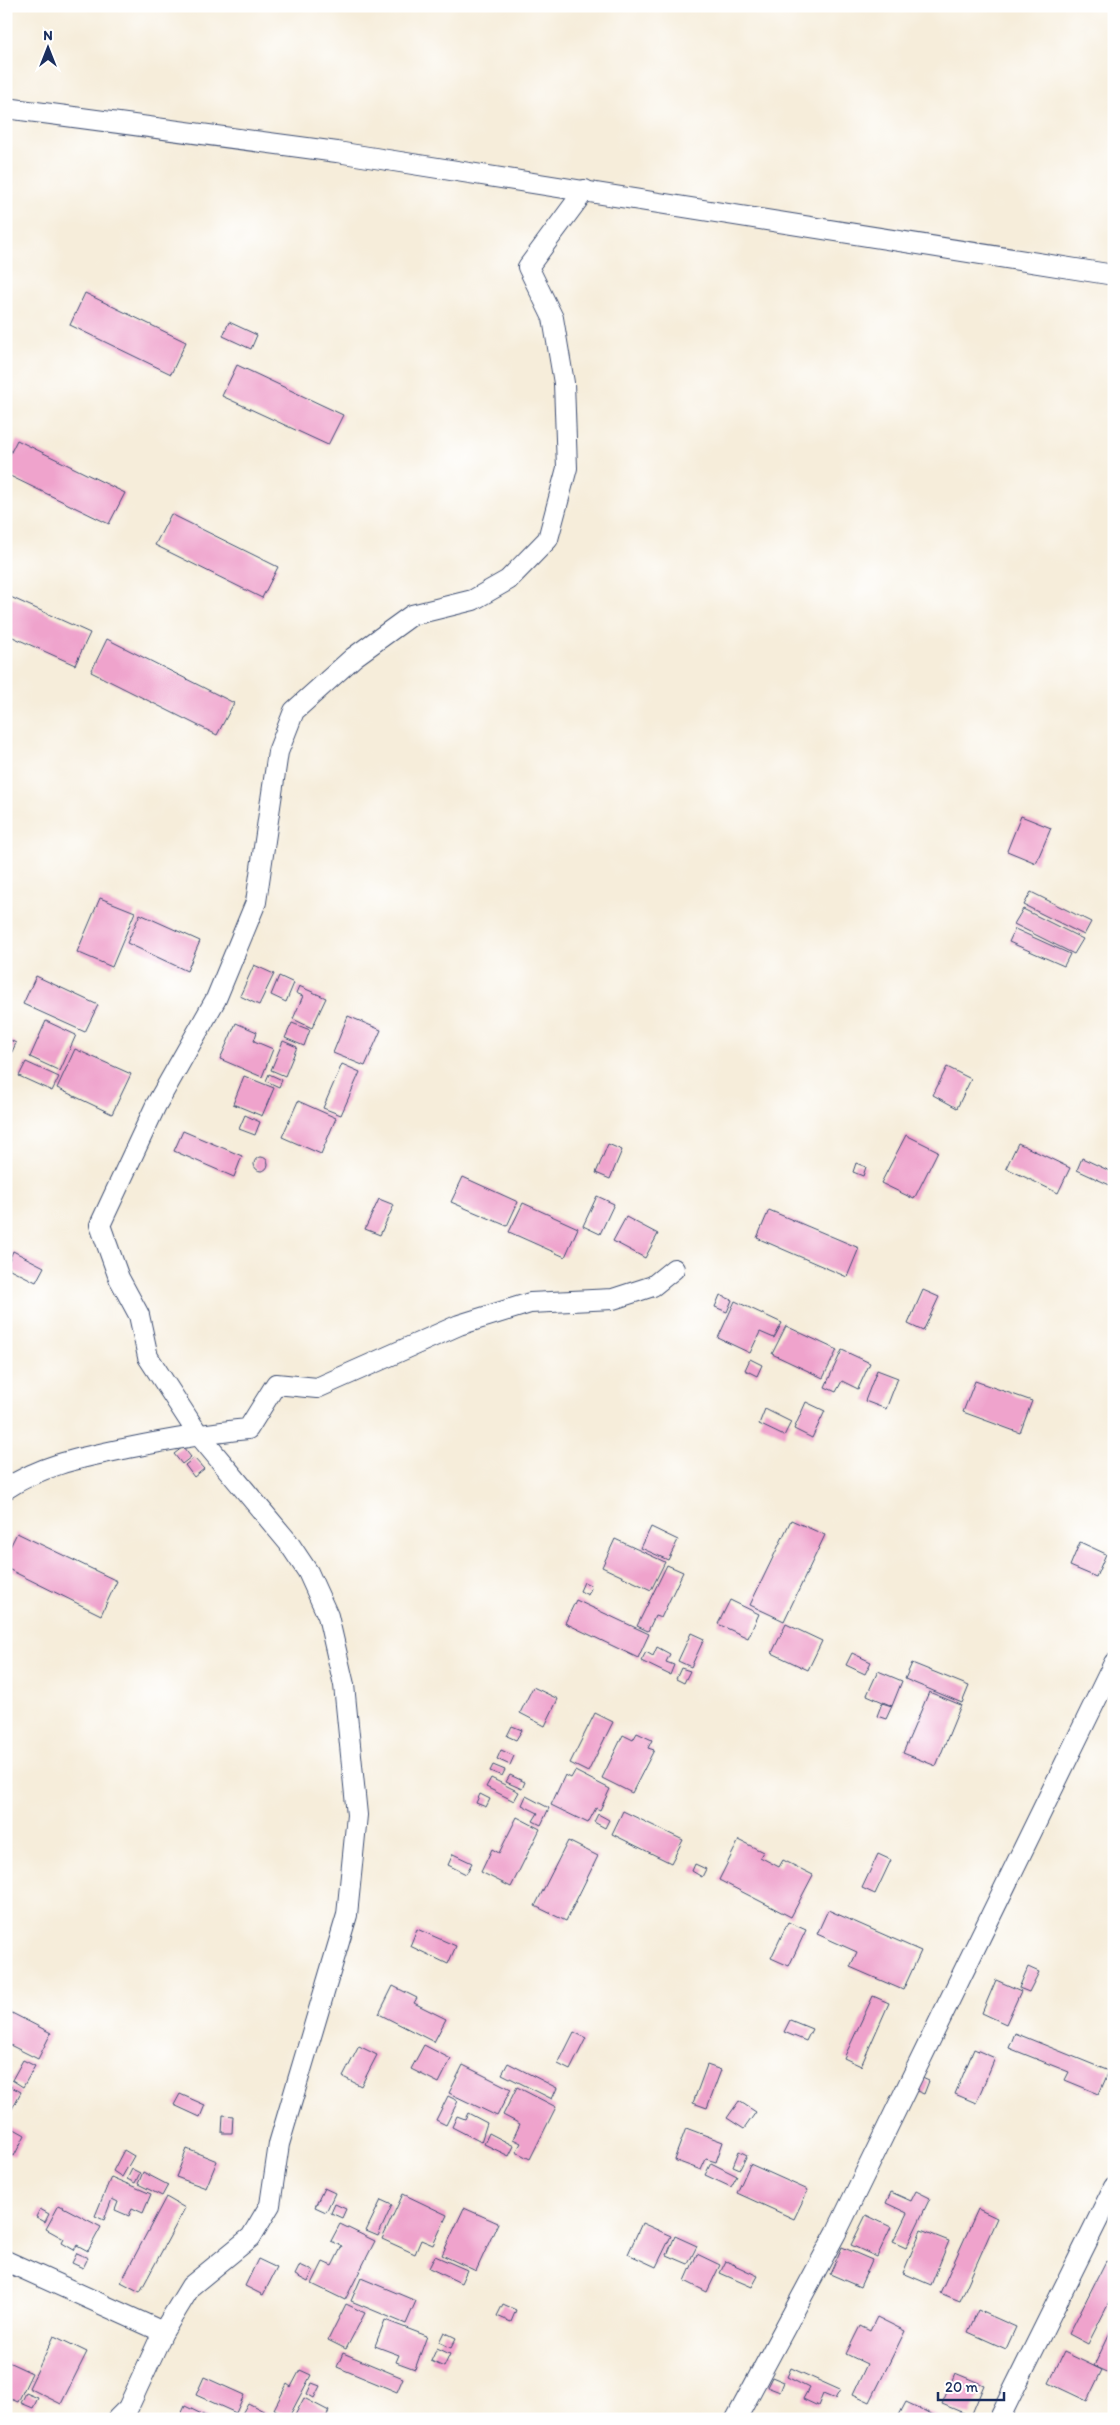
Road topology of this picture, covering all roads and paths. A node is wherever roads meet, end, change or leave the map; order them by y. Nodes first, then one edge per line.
1 (6, 108) edge
2 (585, 190) junction
3 (1114, 275) edge
4 (674, 1269) dead end
5 (198, 1434) junction
6 (6, 1489) edge
7 (1114, 1663) edge
8 (1114, 2187) edge
9 (6, 2261) edge
10 (163, 2332) junction
11 (116, 2419) edge
12 (736, 2419) edge
13 (999, 2419) edge

1 - 2 street
2 - 3 street
2 - 5 street
4 - 5 street
5 - 6 street
5 - 10 street
7 - 12 street
8 - 13 street
9 - 10 street
10 - 11 street

